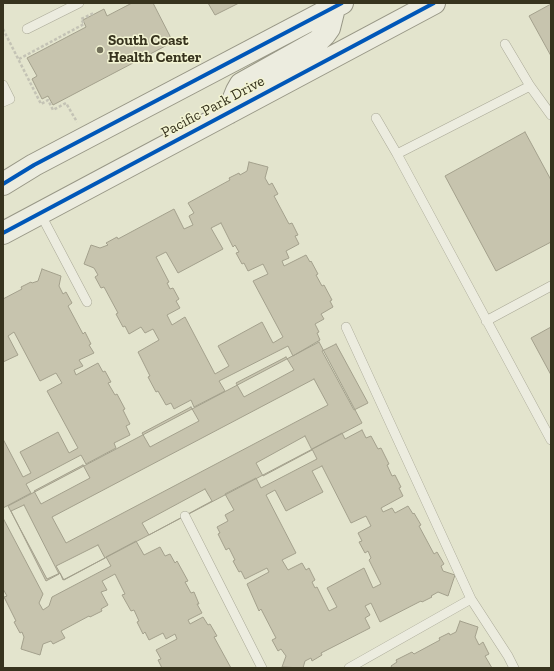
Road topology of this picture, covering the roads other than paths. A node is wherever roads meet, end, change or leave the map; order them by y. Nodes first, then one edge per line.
1 (79, 3) edge
2 (434, 3) edge
3 (336, 5) edge
4 (27, 29) dead end
5 (505, 44) dead end
6 (3, 85) edge
7 (530, 86) junction
8 (3, 102) edge
9 (228, 113) junction
10 (551, 115) edge
11 (376, 118) dead end
12 (396, 154) junction
13 (3, 184) edge
14 (40, 213) junction
15 (3, 233) edge
16 (551, 286) edge
17 (87, 302) dead end
18 (486, 321) junction
19 (346, 327) dead end
20 (551, 440) edge
21 (185, 516) dead end
22 (471, 599) junction
23 (262, 668) edge
24 (349, 668) edge
25 (514, 668) edge

1 - 4 lane
2 - 9 main road, Pacific Park Drive
3 - 9 main road
3 - 13 main road, Pacific Park Drive
5 - 7 lane
6 - 8 lane
7 - 10 lane
7 - 12 lane
9 - 14 main road, Pacific Park Drive
11 - 12 lane
12 - 18 lane
14 - 15 main road, Pacific Park Drive
14 - 17 lane
16 - 18 lane
18 - 20 lane
19 - 22 lane
21 - 23 lane
22 - 24 lane
22 - 25 lane

